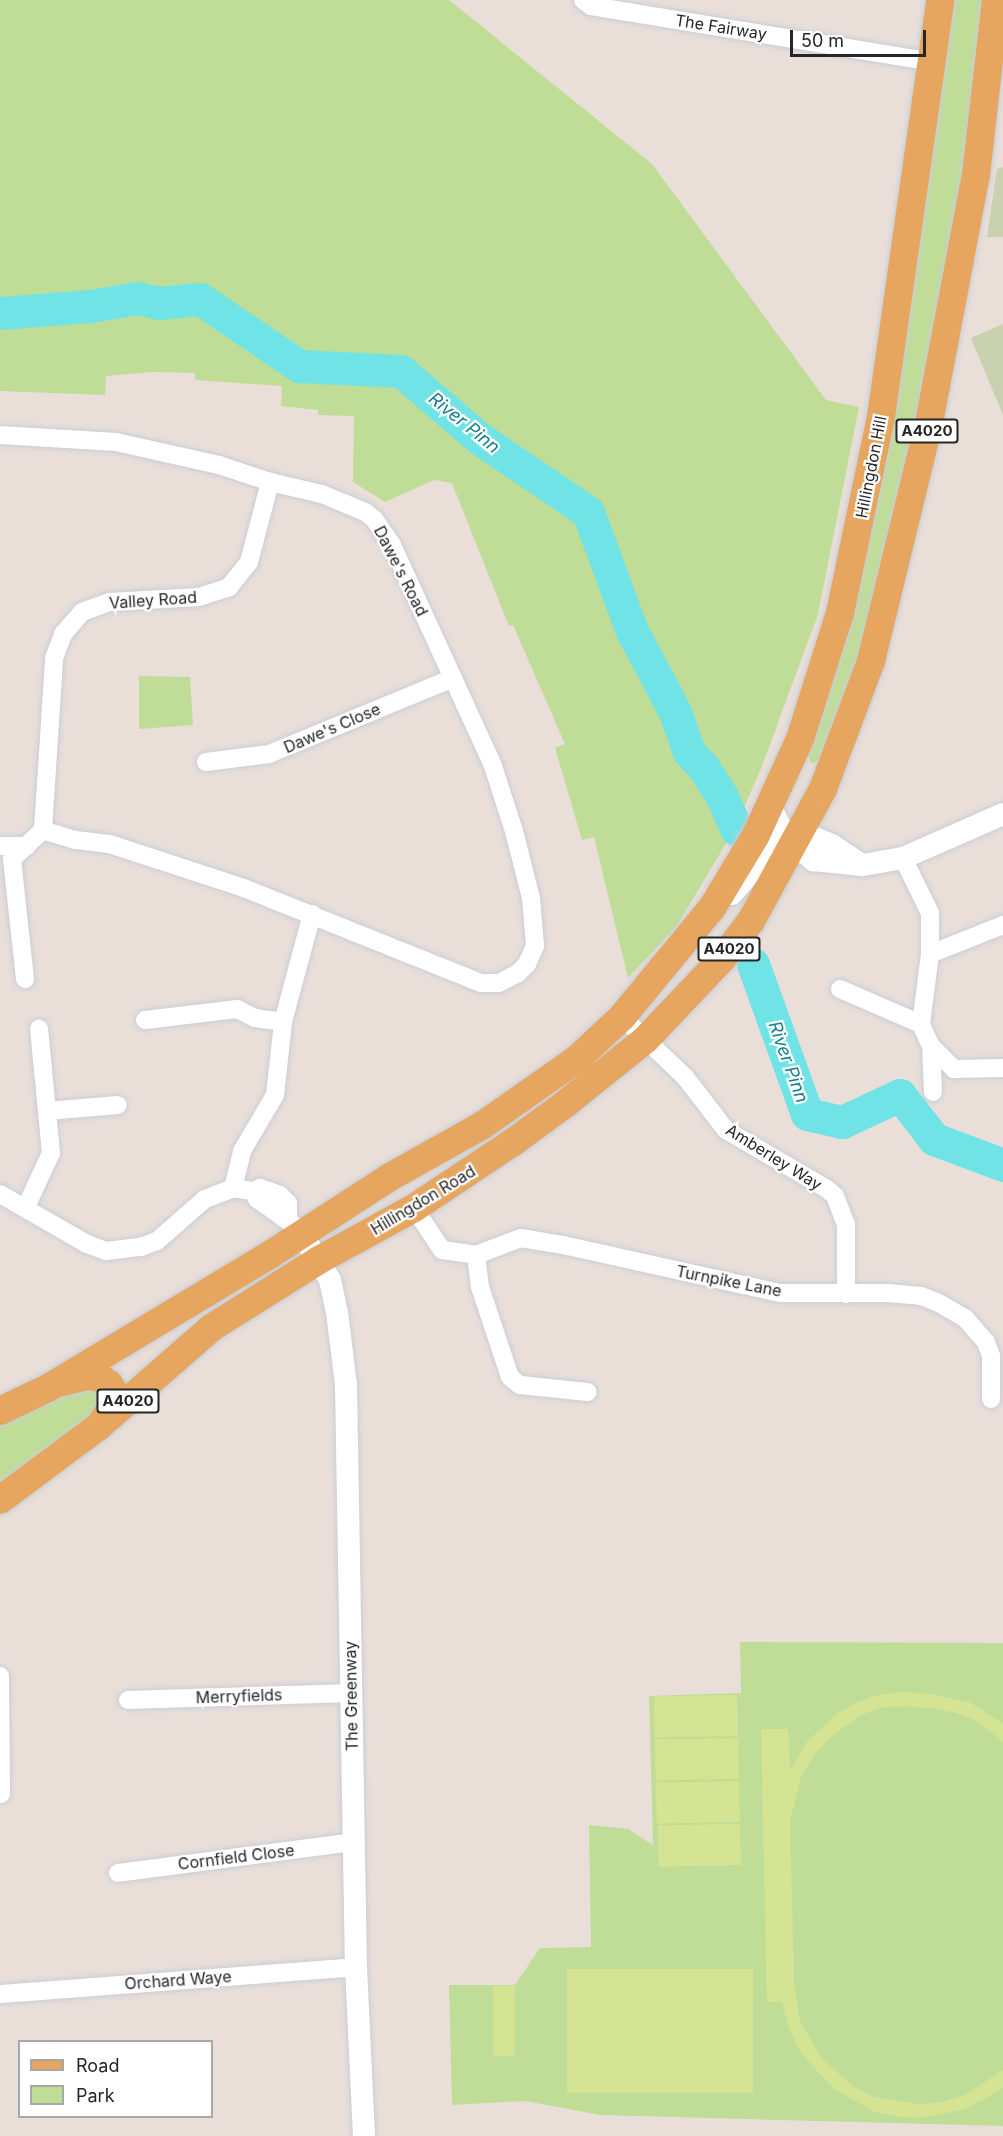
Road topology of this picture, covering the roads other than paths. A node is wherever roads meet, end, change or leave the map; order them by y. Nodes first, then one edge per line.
1 (583, 0) edge
2 (940, 0) edge
3 (996, 0) edge
4 (932, 62) junction
5 (0, 435) edge
6 (270, 482) junction
7 (453, 678) junction
8 (206, 762) dead end
9 (770, 807) junction
10 (1003, 814) edge
11 (43, 830) junction
12 (794, 845) junction
13 (0, 846) edge
14 (27, 846) junction
15 (903, 858) junction
16 (712, 908) junction
17 (312, 914) junction
18 (1003, 925) edge
19 (930, 954) junction
20 (25, 979) dead end
21 (840, 989) dead end
22 (622, 1017) junction
23 (146, 1020) dead end
24 (284, 1022) junction
25 (921, 1024) junction
26 (39, 1029) dead end
27 (646, 1039) junction
28 (931, 1046) junction
29 (1003, 1068) edge
30 (933, 1092) dead end
31 (118, 1105) dead end
32 (47, 1111) junction
33 (233, 1188) junction
34 (0, 1194) edge
35 (26, 1207) junction
36 (414, 1209) junction
37 (295, 1227) junction
38 (476, 1255) junction
39 (319, 1260) junction
40 (846, 1294) junction
41 (48, 1388) junction
42 (588, 1392) dead end
43 (991, 1400) dead end
44 (0, 1411) edge
45 (98, 1426) junction
46 (0, 1500) edge
47 (0, 1676) edge
48 (351, 1693) junction
49 (128, 1700) dead end
50 (1, 1794) edge
51 (353, 1842) junction
52 (118, 1872) dead end
53 (356, 1967) junction
54 (0, 1994) edge
55 (364, 2136) edge

1 - 4 street, The Fairway
2 - 4 main road, Hillingdon Hill / A4020
3 - 12 main road, A4020
4 - 9 main road, Hillingdon Hill / A4020
5 - 6 street, Dawe's Road
6 - 7 street, Dawe's Road
6 - 11 street, Valley Road
7 - 8 street, Dawe's Close
7 - 17 street, Dawe's Road
9 - 12 street
9 - 16 main road, Hillingdon Hill / A4020
10 - 15 street
11 - 14 street
11 - 17 street
12 - 15 street
12 - 16 street
12 - 27 main road, Hillingdon Road / A4020
13 - 14 street
14 - 20 street
15 - 19 street
16 - 22 main road, A4020
17 - 24 street
18 - 19 street
19 - 25 street
21 - 25 street
22 - 27 street, Amberley Way
22 - 37 main road, A4020
23 - 24 street
24 - 33 street
25 - 28 street
26 - 32 street
27 - 36 main road, Hillingdon Road / A4020
27 - 40 street, Amberley Way
28 - 29 street
28 - 30 street
31 - 32 street
32 - 35 street
33 - 35 street
33 - 37 street
34 - 35 street
36 - 38 street
36 - 39 main road, Hillingdon Road / A4020
37 - 39 street, The Greenway
37 - 41 main road, A4020
38 - 40 street, Turnpike Lane
38 - 42 street
39 - 45 main road, Hillingdon Road / A4020
39 - 48 street, The Greenway
40 - 43 street, Turnpike Lane
41 - 44 main road, A4020
41 - 45 main road, A4020
45 - 46 main road, Hillingdon Road / A4020
47 - 50 street
48 - 49 street, Merryfields
48 - 51 street, The Greenway
51 - 52 street, Cornfield Close
51 - 53 street, The Greenway
53 - 54 street, Orchard Waye
53 - 55 street, The Greenway

